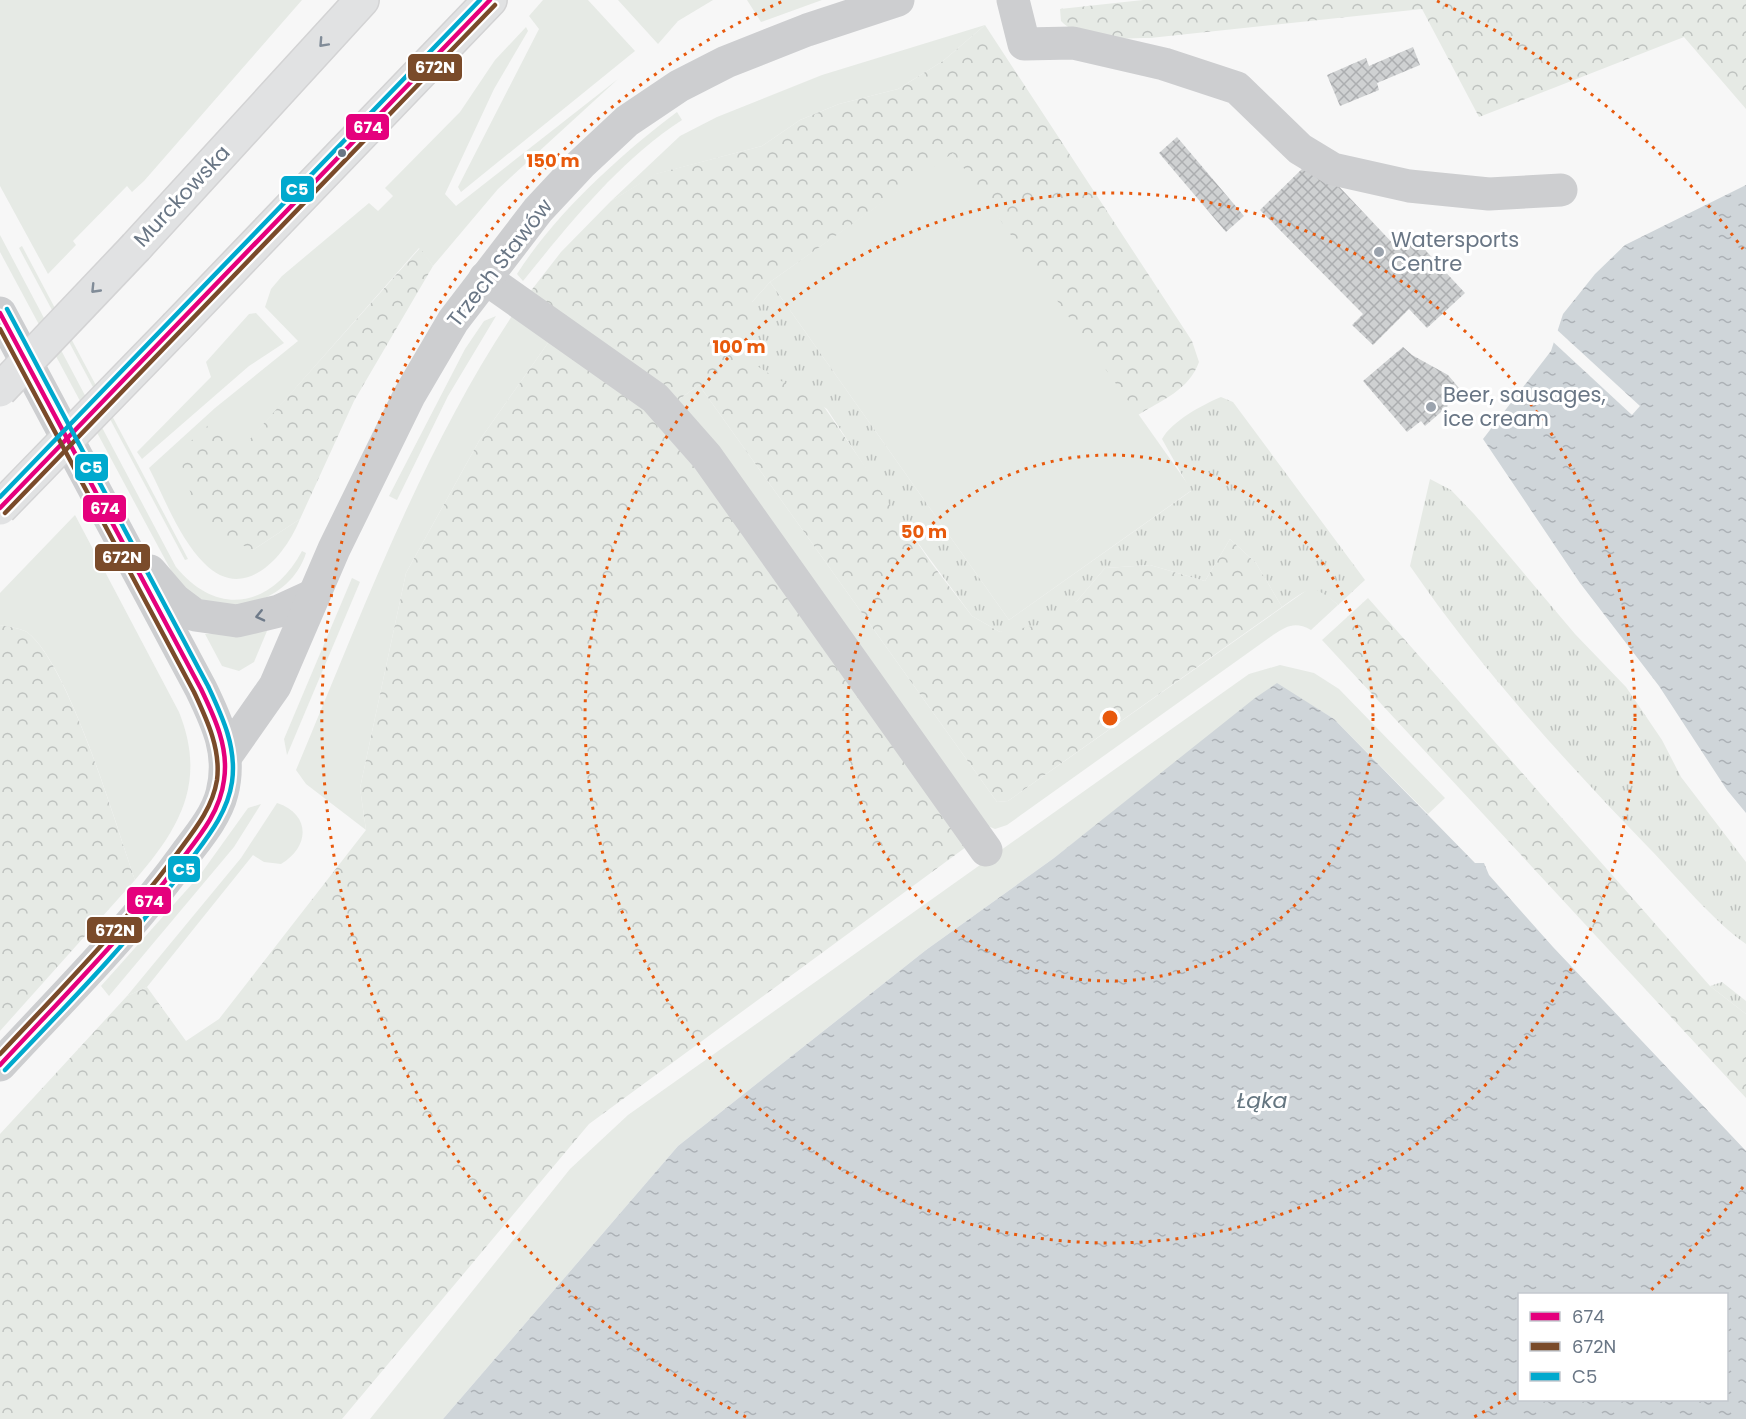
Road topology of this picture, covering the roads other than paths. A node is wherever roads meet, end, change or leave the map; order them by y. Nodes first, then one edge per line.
1 (362, 0) edge
2 (490, 0) edge
3 (898, 0) edge
4 (1013, 0) edge
5 (1561, 190) dead end
6 (485, 278) junction
7 (0, 313) edge
8 (0, 390) edge
9 (0, 508) edge
10 (115, 531) junction
11 (314, 595) junction
12 (226, 756) junction
13 (986, 850) dead end
14 (0, 1065) edge

1 -> 8 highway, Murckowska, bridge
2 - 9 highway, bridge
3 - 6 street, Trzech Stawów
4 - 5 street
6 - 11 street, Trzech Stawów
6 - 13 street
7 - 10 street, Trzech Stawów
11 -> 10 street, Trzech Stawów
10 - 12 street, Trzech Stawów
11 - 12 street, Trzech Stawów
12 - 14 street, Trzech Stawów

